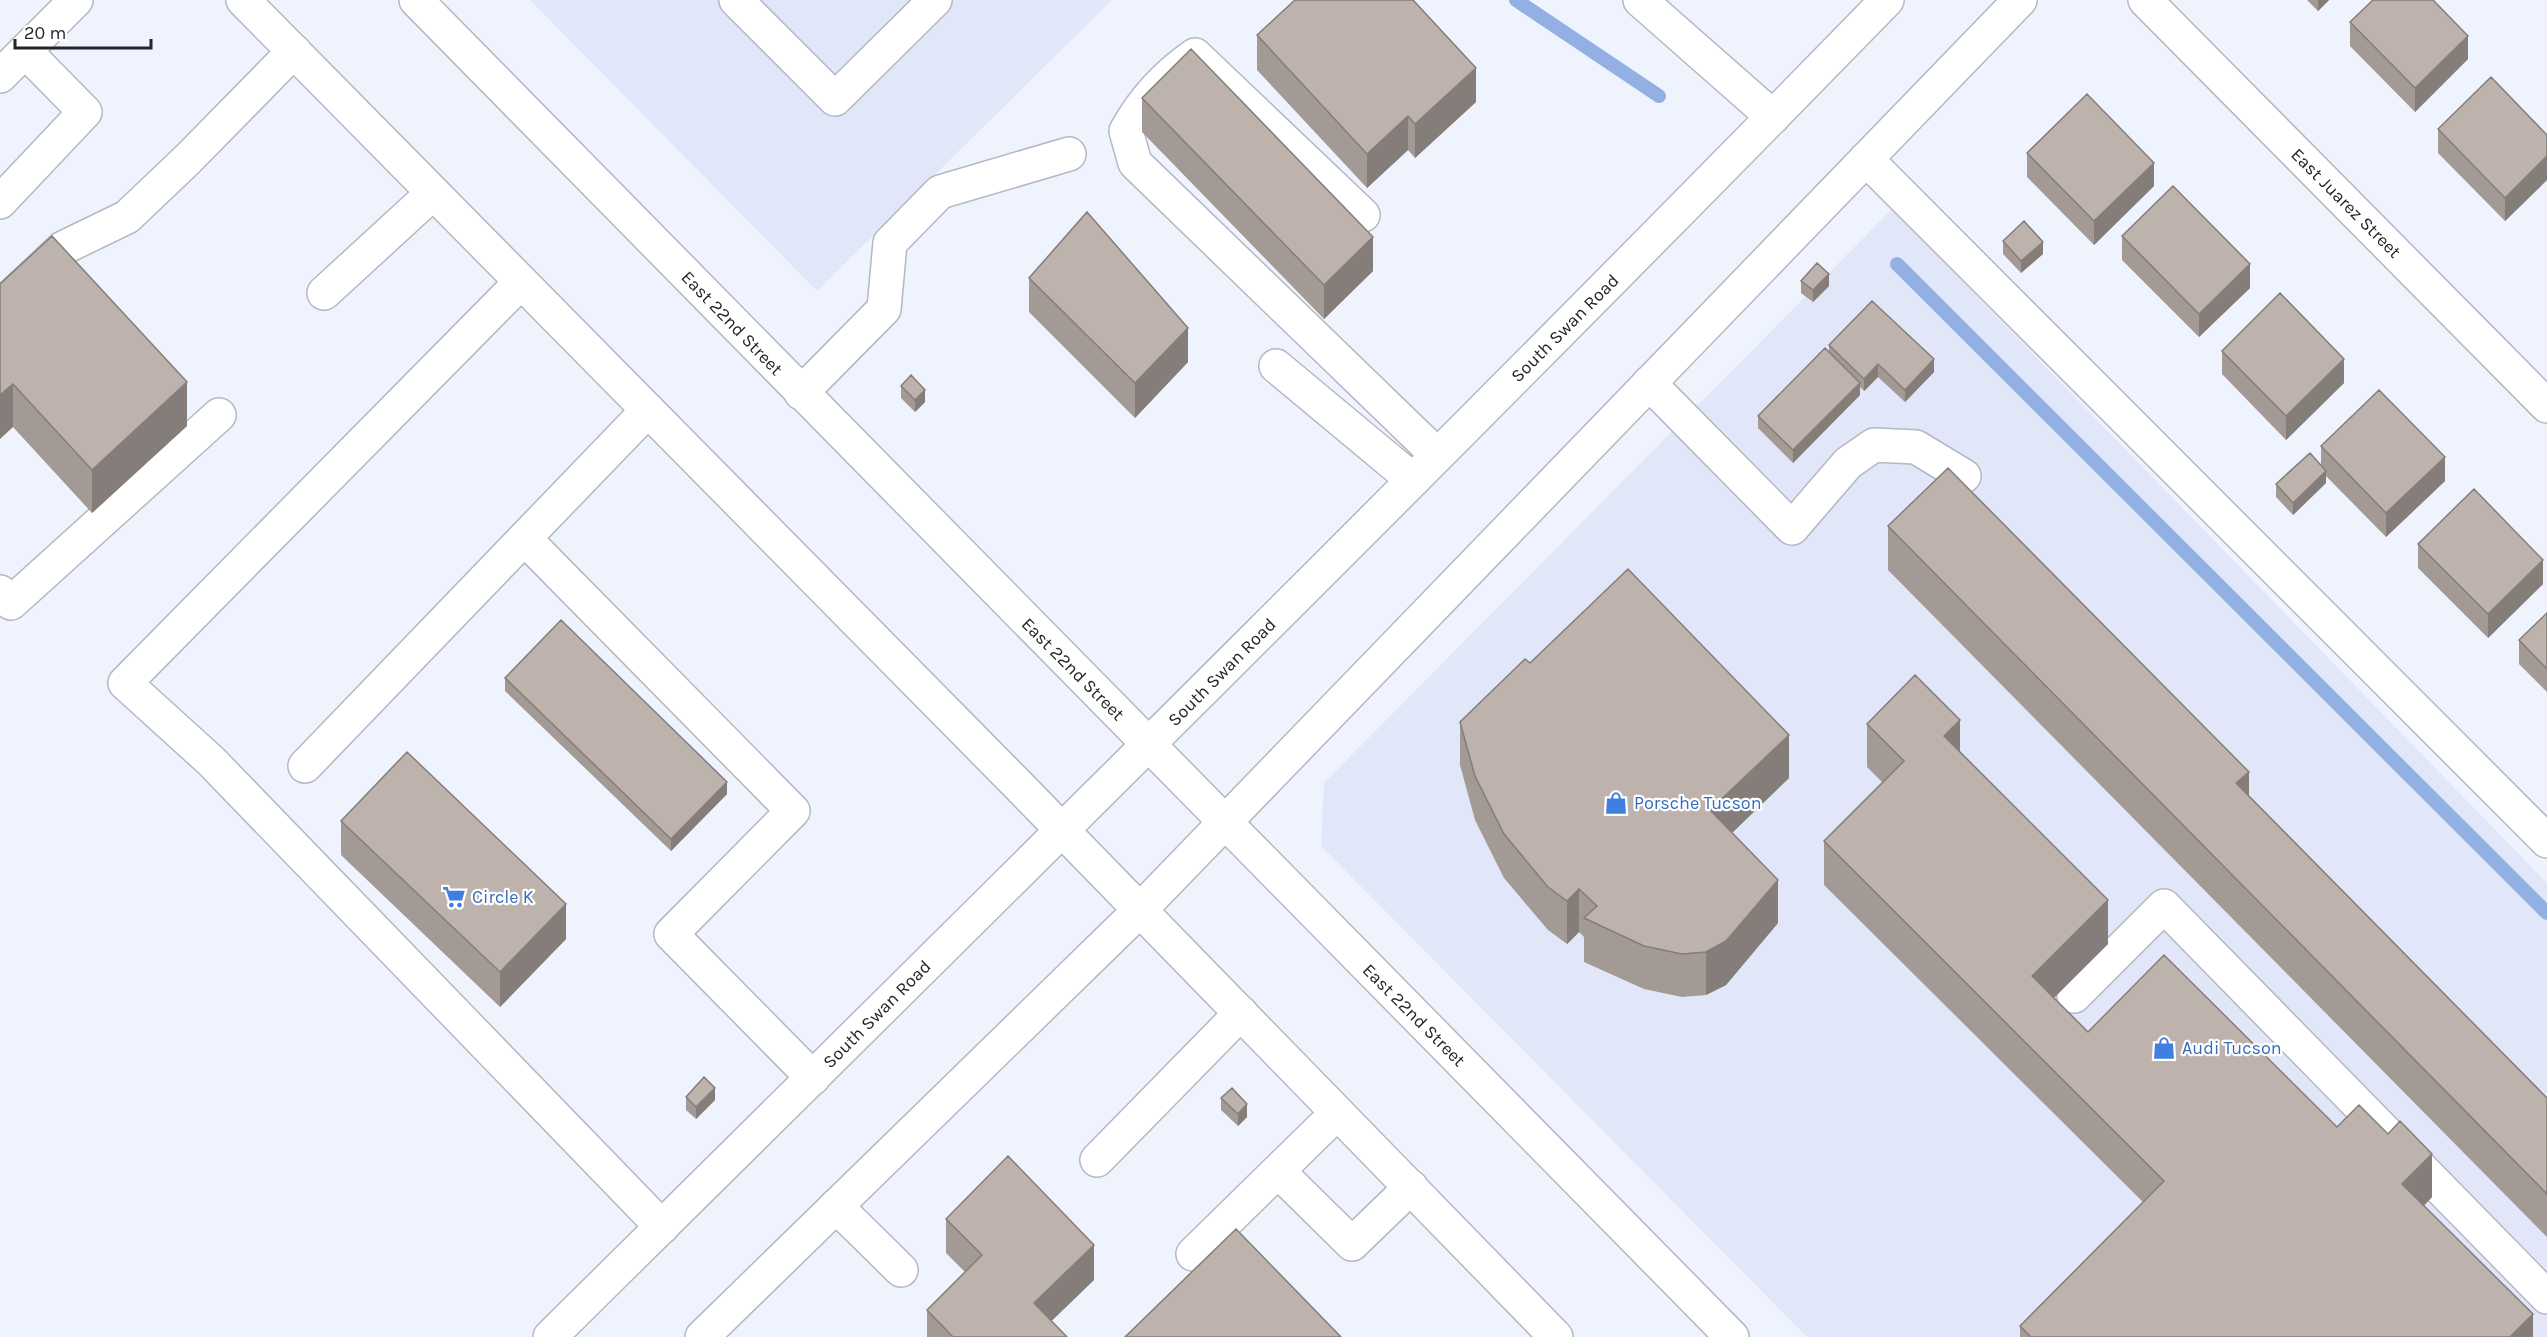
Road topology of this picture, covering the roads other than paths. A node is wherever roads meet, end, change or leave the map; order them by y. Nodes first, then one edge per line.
1 (76, 0) edge
2 (243, 0) edge
3 (416, 0) edge
4 (736, 0) edge
5 (935, 0) edge
6 (1640, 0) edge
7 (1887, 0) edge
8 (2020, 0) edge
9 (2145, 0) edge
10 (25, 51) junction
11 (294, 51) junction
12 (0, 76) edge
13 (1773, 117) junction
14 (1069, 154) dead end
15 (1866, 159) junction
16 (433, 193) junction
17 (0, 202) edge
18 (1363, 215) dead end
19 (521, 282) junction
20 (324, 293) dead end
21 (0, 307) edge
22 (1276, 366) dead end
23 (1649, 383) junction
24 (801, 393) junction
25 (2547, 406) edge
26 (648, 410) junction
27 (219, 415) dead end
28 (1437, 455) junction
29 (1964, 476) dead end
30 (1413, 480) junction
31 (525, 539) junction
32 (0, 592) edge
33 (1148, 745) junction
34 (305, 766) dead end
35 (1224, 822) junction
36 (1063, 831) junction
37 (2547, 841) edge
38 (1140, 910) junction
39 (2074, 996) dead end
40 (1241, 1014) junction
41 (813, 1078) junction
42 (1337, 1113) junction
43 (1097, 1160) dead end
44 (1278, 1172) junction
45 (1411, 1187) junction
46 (836, 1206) junction
47 (662, 1227) junction
48 (1193, 1254) dead end
49 (901, 1270) dead end
50 (2547, 1297) edge
51 (550, 1337) edge
52 (702, 1337) edge
53 (1556, 1337) edge
54 (1732, 1337) edge

1 - 10 main road
2 - 11 main road
3 - 24 main road, East 22nd Street
4 - 5 main road
6 - 13 main road
7 - 13 main road, South Swan Road
8 - 15 main road
9 - 25 main road, East Juarez Street
10 - 12 main road
10 - 17 main road
11 - 16 main road
11 - 21 main road
13 - 28 main road, South Swan Road
14 - 24 main road
15 - 23 main road
15 - 37 main road
16 - 19 main road
16 - 20 main road
18 - 28 main road
19 - 26 main road
19 - 47 main road
22 - 30 main road
23 - 29 main road
23 - 35 main road
24 - 33 main road, East 22nd Street
26 - 31 main road
26 - 36 main road
27 - 32 main road
28 - 30 main road, South Swan Road
30 - 33 main road, South Swan Road
31 - 34 main road
31 - 41 main road
33 - 35 main road, East 22nd Street
33 - 36 main road, South Swan Road
35 - 38 main road
35 - 54 main road, East 22nd Street
36 - 38 main road
36 - 41 main road, South Swan Road
38 - 40 main road
38 - 46 main road
39 - 50 main road
40 - 42 main road
40 - 43 main road
41 - 47 main road, South Swan Road
42 - 44 main road
42 - 45 main road
44 - 45 main road
44 - 48 main road
45 - 53 main road
46 - 49 main road
46 - 52 main road
47 - 51 main road, South Swan Road

